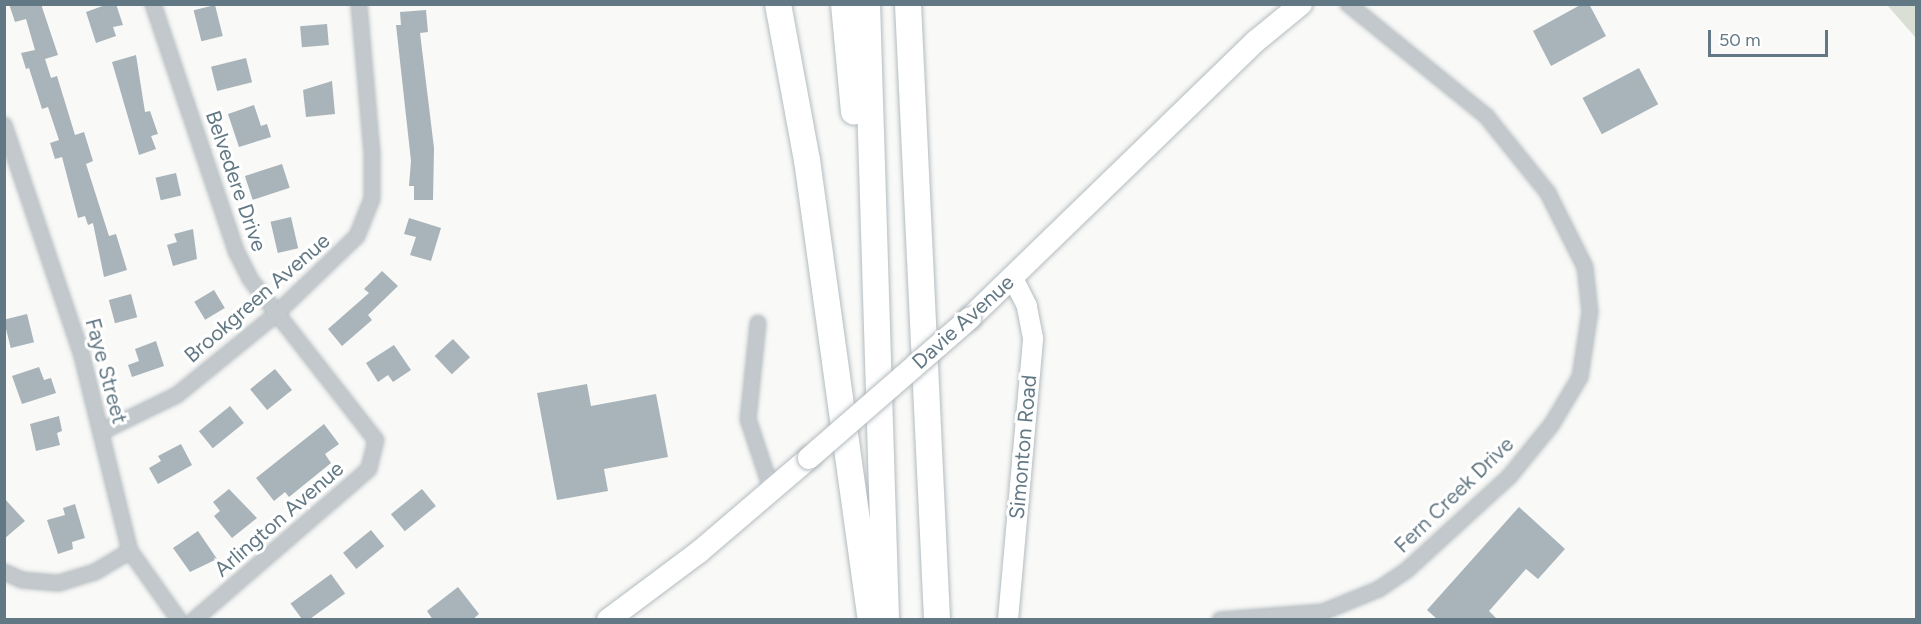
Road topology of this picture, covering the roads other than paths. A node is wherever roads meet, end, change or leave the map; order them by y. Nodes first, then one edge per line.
1 (153, 4) edge
2 (359, 4) edge
3 (778, 4) edge
4 (844, 4) edge
5 (867, 4) edge
6 (908, 4) edge
7 (923, 4) edge
8 (1301, 4) edge
9 (1348, 4) edge
10 (4, 125) edge
11 (916, 158) junction
12 (1013, 278) junction
13 (274, 315) junction
14 (758, 323) dead end
15 (877, 353) junction
16 (101, 432) junction
17 (376, 440) joint
18 (772, 491) junction
19 (130, 551) junction
20 (4, 572) edge
21 (179, 620) edge
22 (194, 620) edge
23 (608, 620) edge
24 (871, 620) edge
25 (886, 620) edge
26 (938, 620) edge
27 (1008, 620) edge
28 (1220, 620) edge

1 - 13 street, Belvedere Drive
2 - 13 street, Brookgreen Avenue
3 - 24 highway
4 - 15 highway
5 - 15 highway
6 - 11 highway
7 - 11 highway
8 - 12 main road, Davie Avenue
9 - 28 street, Fern Creek Drive
10 - 16 street, Faye Street
11 - 26 highway
12 - 18 main road, Davie Avenue, bridge
12 - 27 street, Simonton Road
13 - 16 street, Brookgreen Avenue
13 - 17 street, Belvedere Drive
14 - 18 street
15 - 25 highway
16 - 19 street, Faye Street
17 - 22 street, Arlington Avenue
18 - 23 main road, Davie Avenue
19 - 20 street
19 - 21 street, Faye Street

